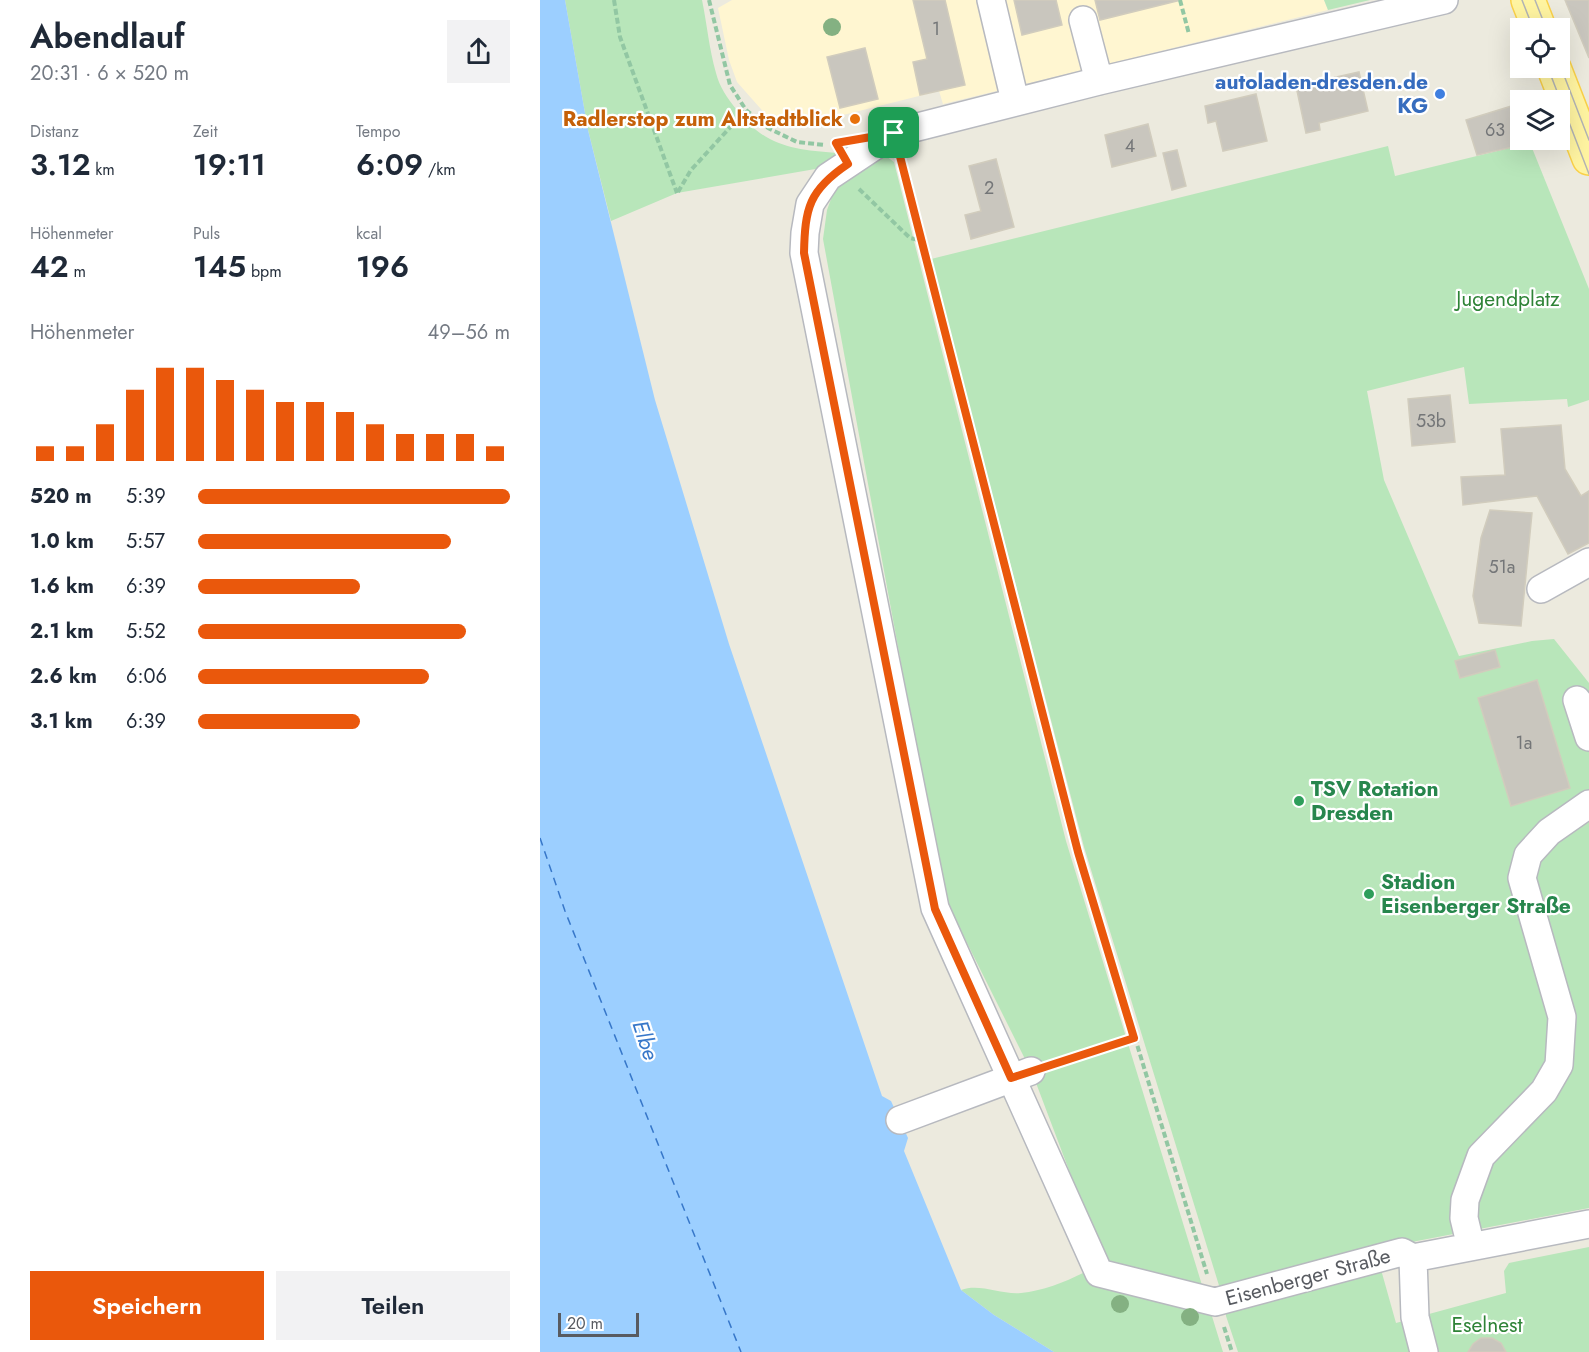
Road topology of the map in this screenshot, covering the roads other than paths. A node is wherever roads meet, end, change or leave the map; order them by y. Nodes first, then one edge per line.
1 (991, 0) edge
2 (1444, 0) edge
3 (1528, 0) edge
4 (1535, 18) edge
5 (1083, 20) dead end
6 (1558, 78) edge
7 (1100, 81) junction
8 (1016, 101) junction
9 (1589, 158) edge
10 (1589, 562) edge
11 (1541, 589) dead end
12 (1577, 700) dead end
13 (1589, 737) edge
14 (1589, 804) edge
15 (1021, 1074) junction
16 (900, 1120) dead end
17 (1589, 1224) edge
18 (1471, 1247) junction
19 (1413, 1258) junction
20 (1424, 1352) edge

1 - 8 street
2 - 7 street
3 - 4 main road
5 - 7 street
6 - 9 main road
7 - 8 street
8 - 15 street
10 - 11 street
12 - 13 street
14 - 18 street
15 - 16 street
15 - 19 street, Eisenberger Straße
17 - 18 street, Eisenberger Straße
18 - 19 street, Eisenberger Straße
19 - 20 street

